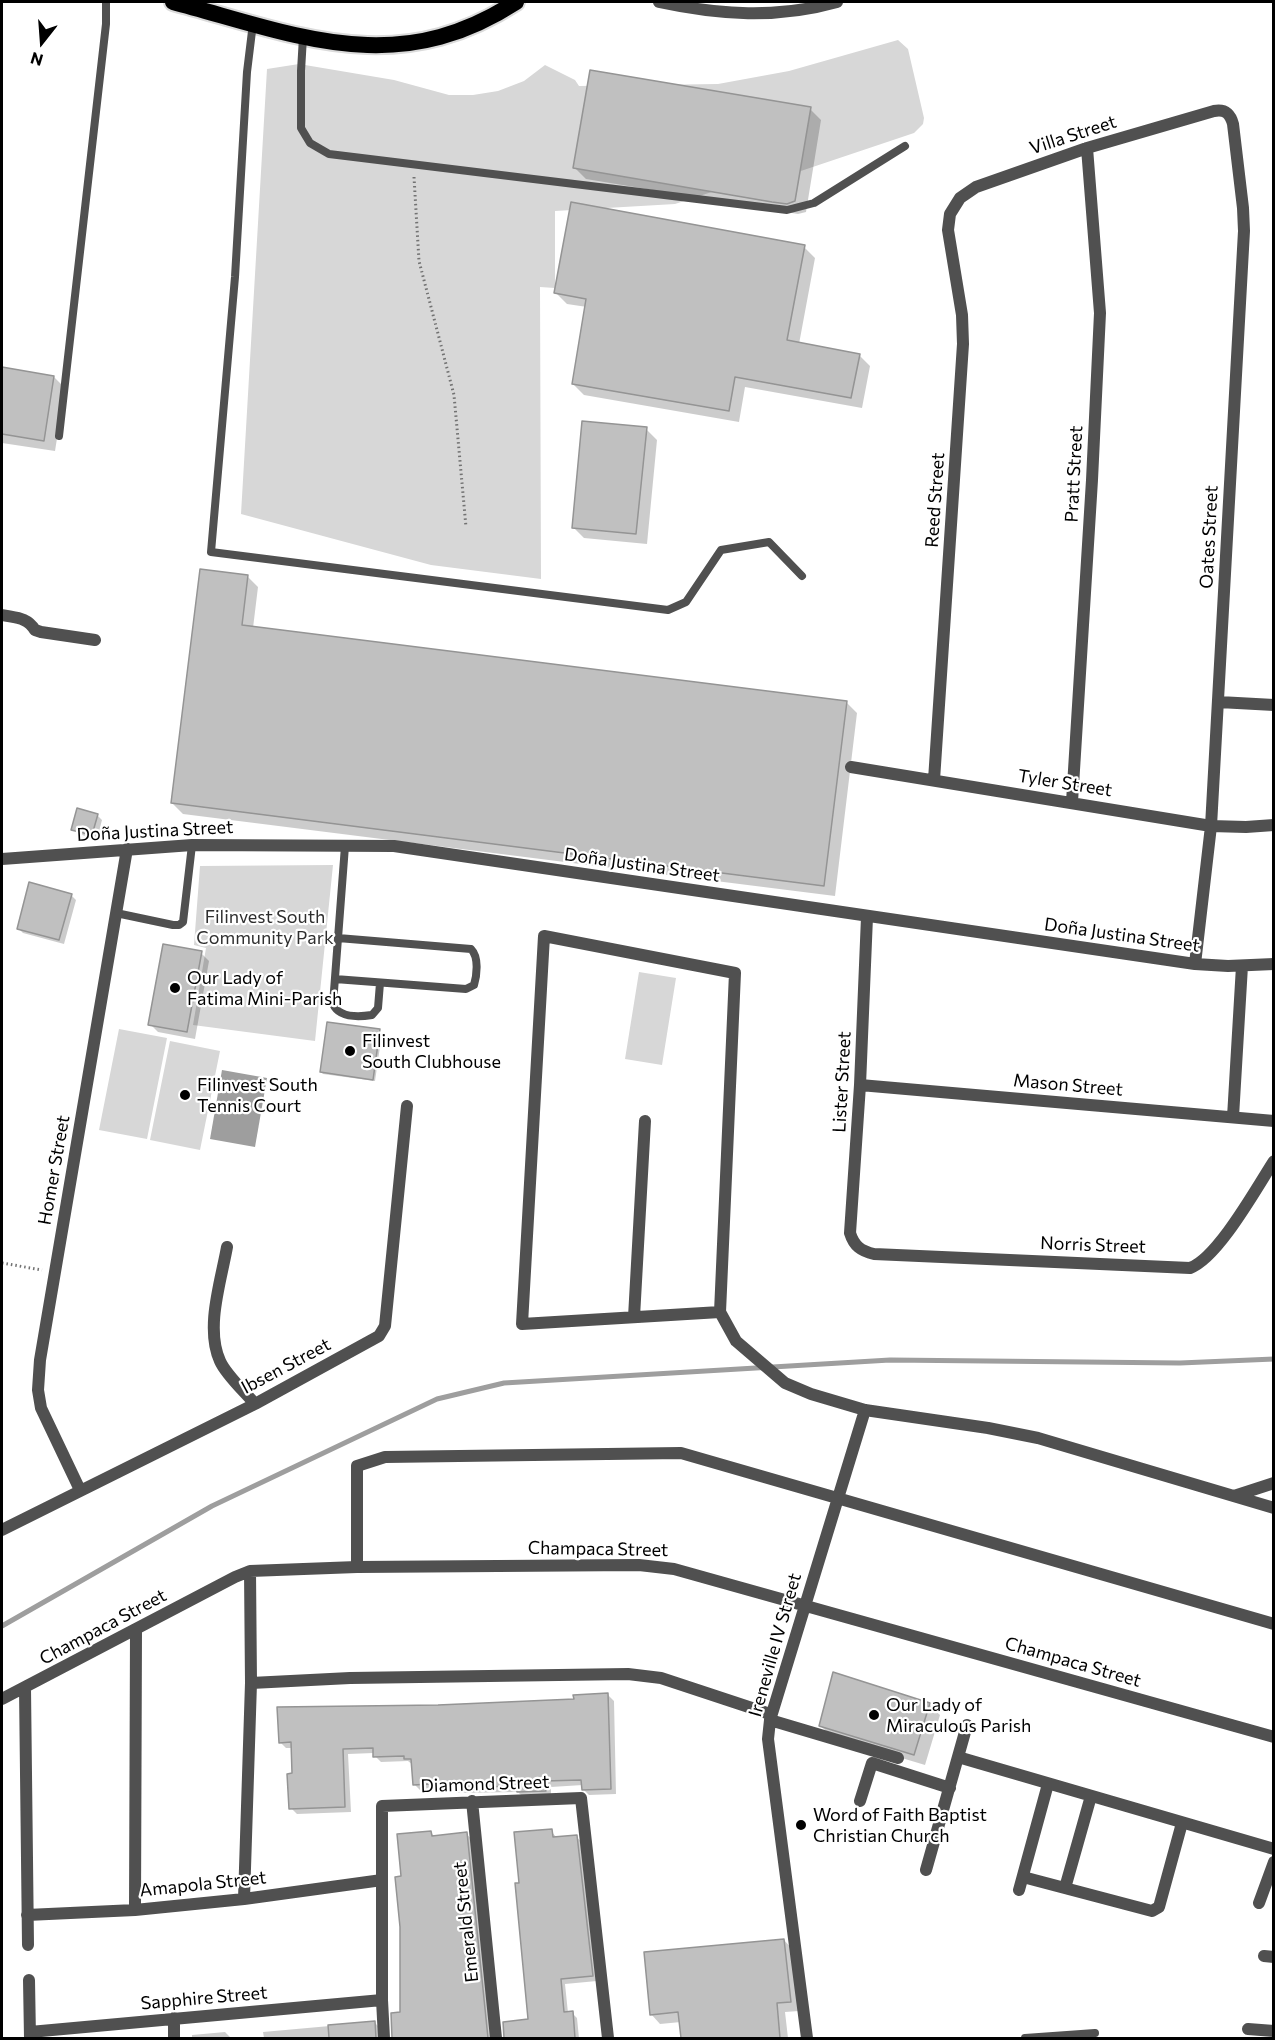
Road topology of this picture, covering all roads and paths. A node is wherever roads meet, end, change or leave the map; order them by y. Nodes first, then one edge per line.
1 (106, 2) edge
2 (173, 2) edge
3 (516, 2) edge
4 (659, 2) edge
5 (837, 2) edge
6 (253, 23) junction
7 (303, 37) junction
8 (1227, 112) joint
9 (905, 146) dead end
10 (1087, 148) junction
11 (413, 164) junction
12 (949, 222) joint
13 (59, 436) dead end
14 (466, 527) dead end
15 (802, 576) dead end
16 (2, 615) edge
17 (94, 640) dead end
18 (1219, 702) junction
19 (1274, 705) edge
20 (851, 767) dead end
21 (934, 780) junction
22 (1072, 802) junction
23 (1274, 825) edge
24 (1211, 826) junction
25 (192, 845) junction
26 (345, 846) junction
27 (127, 849) junction
28 (2, 859) edge
29 (116, 913) junction
30 (867, 917) junction
31 (338, 938) junction
32 (1195, 964) junction
33 (1274, 964) edge
34 (1242, 966) junction
35 (335, 979) junction
36 (380, 983) junction
37 (860, 1086) junction
38 (406, 1106) dead end
39 (1233, 1117) junction
40 (645, 1121) dead end
41 (1274, 1121) edge
42 (1274, 1161) edge
43 (227, 1247) dead end
44 (858, 1247) joint
45 (2, 1263) edge
46 (55, 1273) junction
47 (720, 1312) junction
48 (634, 1317) junction
49 (255, 1404) junction
50 (865, 1410) junction
51 (1274, 1483) edge
52 (80, 1490) junction
53 (1234, 1496) junction
54 (838, 1498) junction
55 (1274, 1508) edge
56 (2, 1530) edge
57 (357, 1567) junction
58 (250, 1571) junction
59 (805, 1605) junction
60 (1274, 1624) edge
61 (136, 1629) junction
62 (251, 1683) junction
63 (25, 1688) junction
64 (2, 1699) edge
65 (770, 1717) junction
66 (967, 1725) dead end
67 (1274, 1737) edge
68 (958, 1757) junction
69 (898, 1758) dead end
70 (1048, 1784) junction
71 (950, 1788) junction
72 (1091, 1796) junction
73 (472, 1801) junction
74 (860, 1801) dead end
75 (1182, 1823) junction
76 (1274, 1850) edge
77 (1274, 1862) edge
78 (926, 1870) dead end
79 (1023, 1877) junction
80 (382, 1880) junction
81 (1065, 1888) junction
82 (1019, 1890) dead end
83 (244, 1899) junction
84 (1259, 1903) dead end
85 (135, 1910) junction
86 (27, 1915) junction
87 (28, 1945) dead end
88 (29, 1980) dead end
89 (382, 2000) junction
90 (174, 2018) junction
91 (1248, 2029) dead end
92 (1274, 2031) edge
93 (1095, 2033) dead end
94 (30, 2035) edge
95 (174, 2038) edge
96 (384, 2038) edge
97 (496, 2038) edge
98 (608, 2038) edge
99 (807, 2038) edge
100 (1025, 2038) edge

1 - 13 lane
2 - 6 highway
3 - 7 highway
4 - 5 street
6 - 7 highway
6 - 15 lane
7 - 11 lane
8 - 10 street, Villa Street
8 - 18 street, Oates Street
9 - 11 lane
10 - 12 street, Villa Street
10 - 22 street, Pratt Street
11 - 14 path
12 - 21 street, Reed Street
16 - 17 street
18 - 19 street
18 - 24 street, Oates Street
20 - 21 street, Tyler Street
21 - 22 street, Tyler Street
22 - 24 street, Tyler Street
23 - 24 street, Tyler Street
24 - 32 street, Oates Street
25 - 26 street, Doña Justina Street
25 - 27 street, Doña Justina Street
25 - 29 lane
26 - 30 street, Doña Justina Street
26 - 31 lane
27 - 28 street, Doña Justina Street
27 - 29 street, Homer Street
29 - 46 street, Homer Street
30 - 32 street, Doña Justina Street
30 - 37 street, Lister Street
31 - 35 lane
31 - 36 lane
32 - 34 street, Doña Justina Street
33 - 34 street, Doña Justina Street
34 - 39 street
35 - 36 lane
35 - 36 lane
37 - 39 street, Mason Street
37 - 44 street, Lister Street
38 - 49 street, Ibsen Street
39 - 41 street, Mason Street
40 - 48 street
42 - 44 street, Norris Street
43 - 49 street
45 - 46 path
46 - 52 street, Homer Street
47 - 48 street
47 - 48 street
47 - 50 street
49 - 52 street, Ibsen Street
50 - 53 street
50 - 54 street, Ireneville IV Street
51 - 53 street
52 - 56 street, Ibsen Street
53 - 55 street
54 - 57 street
54 - 59 street, Ireneville IV Street
54 - 60 street
57 - 58 street, Champaca Street
57 - 59 street, Champaca Street
58 - 61 street, Champaca Street
58 - 62 street
59 - 65 street, Ireneville IV Street
59 - 67 street, Champaca Street
61 - 63 street, Champaca Street
61 - 85 street
62 - 65 street
62 - 83 street
63 - 64 street, Champaca Street
63 - 86 street
65 - 69 street
65 - 99 street, Ireneville IV Street
66 - 68 street
68 - 70 street
68 - 71 street
70 - 72 street
70 - 79 street
71 - 74 street
71 - 78 street
72 - 75 street
72 - 81 street
73 - 80 street, Diamond Street
73 - 97 street, Emerald Street
73 - 98 street, Diamond Street
75 - 76 street
75 - 81 street
77 - 84 street
79 - 81 street
79 - 82 street
80 - 83 street, Amapola Street
80 - 89 street, Diamond Street
83 - 85 street, Amapola Street
85 - 86 street, Amapola Street
86 - 87 street
88 - 94 street
89 - 90 street, Sapphire Street
89 - 96 street, Diamond Street
90 - 94 street, Sapphire Street
90 - 95 street
91 - 92 street
93 - 100 lane

